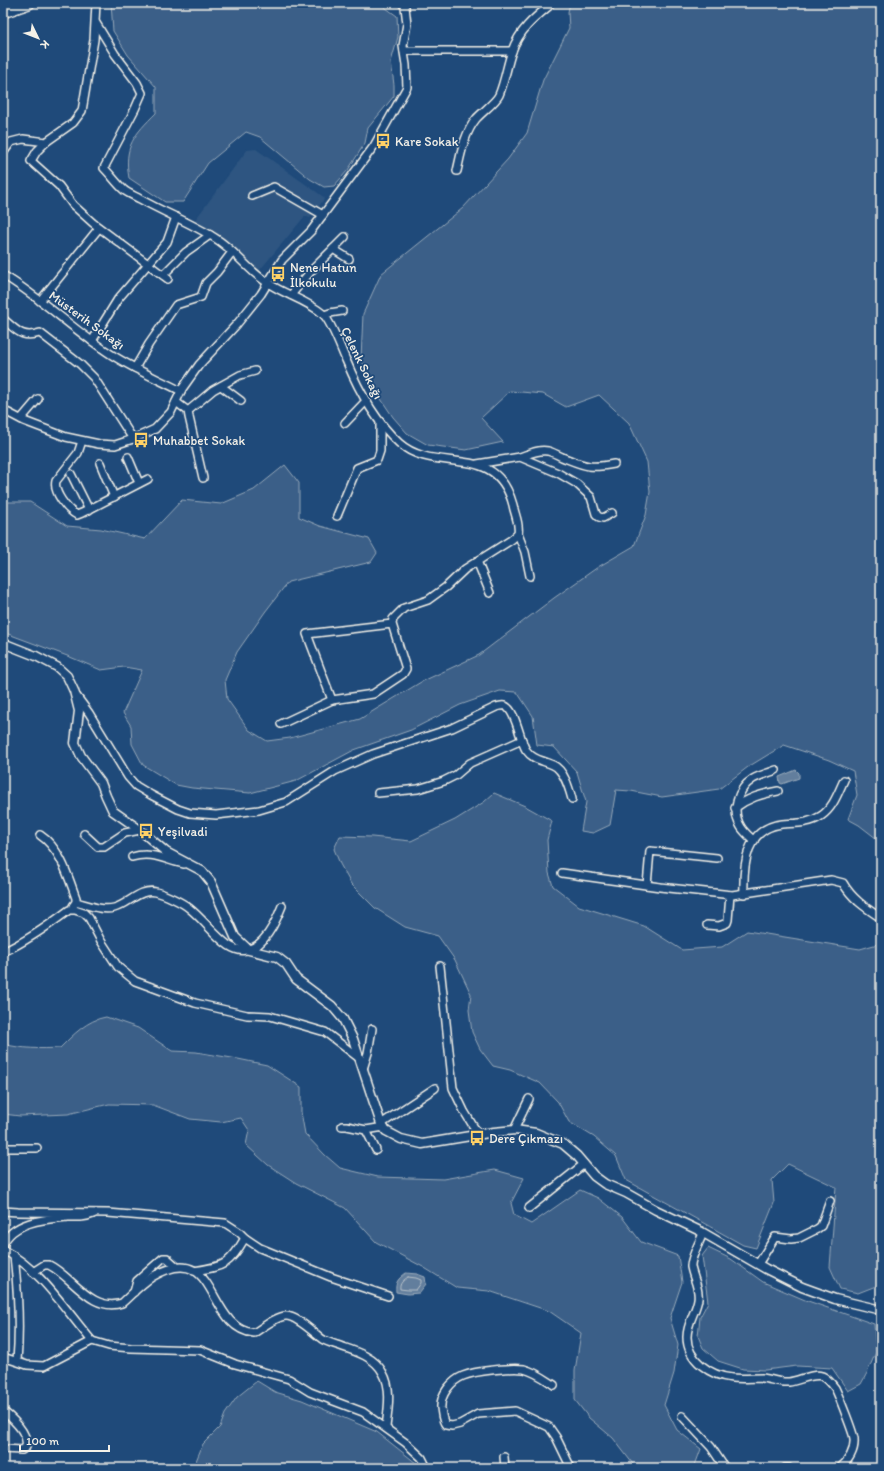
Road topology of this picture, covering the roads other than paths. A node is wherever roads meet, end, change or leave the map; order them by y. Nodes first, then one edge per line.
1 (29, 3) edge
2 (96, 3) edge
3 (406, 4) edge
4 (549, 6) dead end
5 (3, 12) edge
6 (96, 23) junction
7 (404, 51) junction
8 (512, 51) junction
9 (46, 142) junction
10 (3, 153) edge
11 (457, 171) dead end
12 (252, 196) dead end
13 (323, 215) junction
14 (176, 217) junction
15 (99, 228) junction
16 (210, 235) junction
17 (345, 237) dead end
18 (333, 249) junction
19 (232, 252) junction
20 (349, 259) dead end
21 (148, 264) junction
22 (3, 275) edge
23 (268, 283) junction
24 (291, 295) junction
25 (40, 301) junction
26 (342, 311) dead end
27 (324, 315) junction
28 (3, 319) edge
29 (92, 341) junction
30 (135, 368) junction
31 (255, 371) dead end
32 (221, 386) junction
33 (181, 391) junction
34 (38, 399) dead end
35 (242, 401) dead end
36 (366, 401) junction
37 (176, 402) junction
38 (3, 410) edge
39 (188, 411) junction
40 (21, 420) junction
41 (345, 422) dead end
42 (380, 422) junction
43 (133, 439) junction
44 (82, 441) junction
45 (128, 457) dead end
46 (520, 457) junction
47 (100, 463) dead end
48 (478, 464) junction
49 (614, 464) dead end
50 (70, 474) dead end
51 (203, 478) dead end
52 (148, 479) dead end
53 (140, 483) junction
54 (114, 497) junction
55 (89, 510) junction
56 (612, 513) dead end
57 (337, 516) dead end
58 (518, 534) junction
59 (477, 561) junction
60 (530, 576) dead end
61 (490, 593) dead end
62 (392, 624) junction
63 (3, 643) edge
64 (75, 694) junction
65 (332, 700) junction
66 (281, 724) dead end
67 (522, 740) junction
68 (776, 770) dead end
69 (844, 780) dead end
70 (778, 791) dead end
71 (378, 793) dead end
72 (572, 799) dead end
73 (735, 808) junction
74 (140, 830) junction
75 (84, 834) dead end
76 (40, 835) dead end
77 (754, 841) junction
78 (132, 856) dead end
79 (717, 858) dead end
80 (191, 865) junction
81 (562, 873) dead end
82 (647, 885) junction
83 (744, 894) junction
84 (730, 895) junction
85 (76, 902) junction
86 (282, 906) dead end
87 (69, 910) junction
88 (881, 918) edge
89 (707, 925) dead end
90 (248, 950) junction
91 (3, 952) edge
92 (440, 966) dead end
93 (372, 1029) dead end
94 (360, 1058) junction
95 (363, 1069) junction
96 (436, 1088) dead end
97 (529, 1099) dead end
98 (382, 1125) junction
99 (342, 1126) dead end
100 (366, 1130) junction
101 (514, 1130) junction
102 (478, 1134) junction
103 (3, 1148) edge
104 (37, 1148) dead end
105 (376, 1150) dead end
106 (584, 1164) junction
107 (830, 1201) dead end
108 (530, 1208) dead end
109 (3, 1211) edge
110 (97, 1213) junction
111 (703, 1233) junction
112 (245, 1238) junction
113 (3, 1245) edge
114 (3, 1250) edge
115 (14, 1256) junction
116 (758, 1264) junction
117 (176, 1266) junction
118 (194, 1271) junction
119 (33, 1272) junction
120 (134, 1293) junction
121 (388, 1296) dead end
122 (881, 1310) edge
123 (92, 1341) junction
124 (3, 1357) edge
125 (17, 1362) junction
126 (554, 1386) dead end
127 (3, 1410) edge
128 (682, 1416) dead end
129 (386, 1427) junction
130 (3, 1449) edge
131 (504, 1457) dead end
132 (427, 1468) edge
133 (505, 1468) edge
134 (571, 1468) edge
135 (725, 1468) edge
136 (785, 1468) edge
137 (789, 1468) edge
138 (840, 1468) edge

1 - 5 main road
2 - 6 street
3 - 7 street
4 - 8 street
6 - 9 street
6 - 14 street, Çelenk Sokağı
7 - 8 street
7 - 13 street
8 - 11 street
9 - 10 street
9 - 15 street
12 - 13 street
13 - 23 street
14 - 16 street, Çelenk Sokağı
14 - 21 street
15 - 21 street
15 - 25 street
16 - 19 street, Çelenk Sokağı
16 - 21 street
17 - 18 street
18 - 20 street
18 - 24 street
19 - 23 street, Çelenk Sokağı
19 - 30 street
21 - 29 street
22 - 25 street, Müsterih Sokağı
23 - 24 street, Çelenk Sokağı
23 - 33 street
24 - 27 street, Çelenk Sokağı
25 - 29 street, Müsterih Sokağı
26 - 27 street
27 - 36 street, Çelenk Sokağı
28 - 43 street
29 - 30 street, Müsterih Sokağı
30 - 33 street, Müsterih Sokağı
31 - 32 street
32 - 35 street
32 - 39 street
33 - 37 street
34 - 40 street
36 - 41 street
36 - 42 street, Çelenk Sokağı
37 - 39 street
37 - 43 street
38 - 40 street
39 - 51 street
40 - 44 street
42 - 48 street, Çelenk Sokağı
42 - 57 street
43 - 44 street
44 - 55 street
45 - 53 street
46 - 48 street, Çelenk Sokağı
46 - 49 street, Çelenk Sokağı
46 - 56 street
47 - 54 street
48 - 58 street, Çelenk Sokağı
50 - 55 street
52 - 53 street
53 - 54 street
54 - 55 street
58 - 59 street
58 - 60 street, Çelenk Sokağı
59 - 61 street
59 - 62 street
62 - 65 street
62 - 65 street
63 - 64 street
64 - 67 street
64 - 74 street
65 - 66 street
67 - 71 street
67 - 72 street
68 - 73 street
69 - 77 street
70 - 73 street
73 - 77 street
74 - 75 street
74 - 80 street
76 - 85 street
77 - 83 street
78 - 80 street
79 - 82 street
80 - 90 street
81 - 82 street
82 - 84 street
83 - 84 street
83 - 88 street
84 - 89 street
85 - 87 street
85 - 90 street
86 - 90 street
87 - 91 street
87 - 94 street
90 - 94 street
92 - 102 street
93 - 95 street
94 - 95 street
95 - 98 street
96 - 98 street
97 - 101 street
98 - 100 street
98 - 102 street
99 - 100 street
100 - 105 street
101 - 102 street
101 - 106 street
103 - 104 street
106 - 108 street
106 - 111 street
107 - 116 street
109 - 110 street
110 - 112 street
110 - 113 street
111 - 116 street
111 - 138 street
112 - 118 street
112 - 121 street
114 - 115 street
115 - 119 street
115 - 125 street
116 - 122 street
117 - 118 street
117 - 120 street
117 - 120 street
118 - 129 street
119 - 120 street
119 - 123 street
123 - 125 street
123 - 129 street
124 - 125 street
126 - 134 street
127 - 130 street
128 - 135 street
129 - 132 street
131 - 133 street
136 - 137 street

